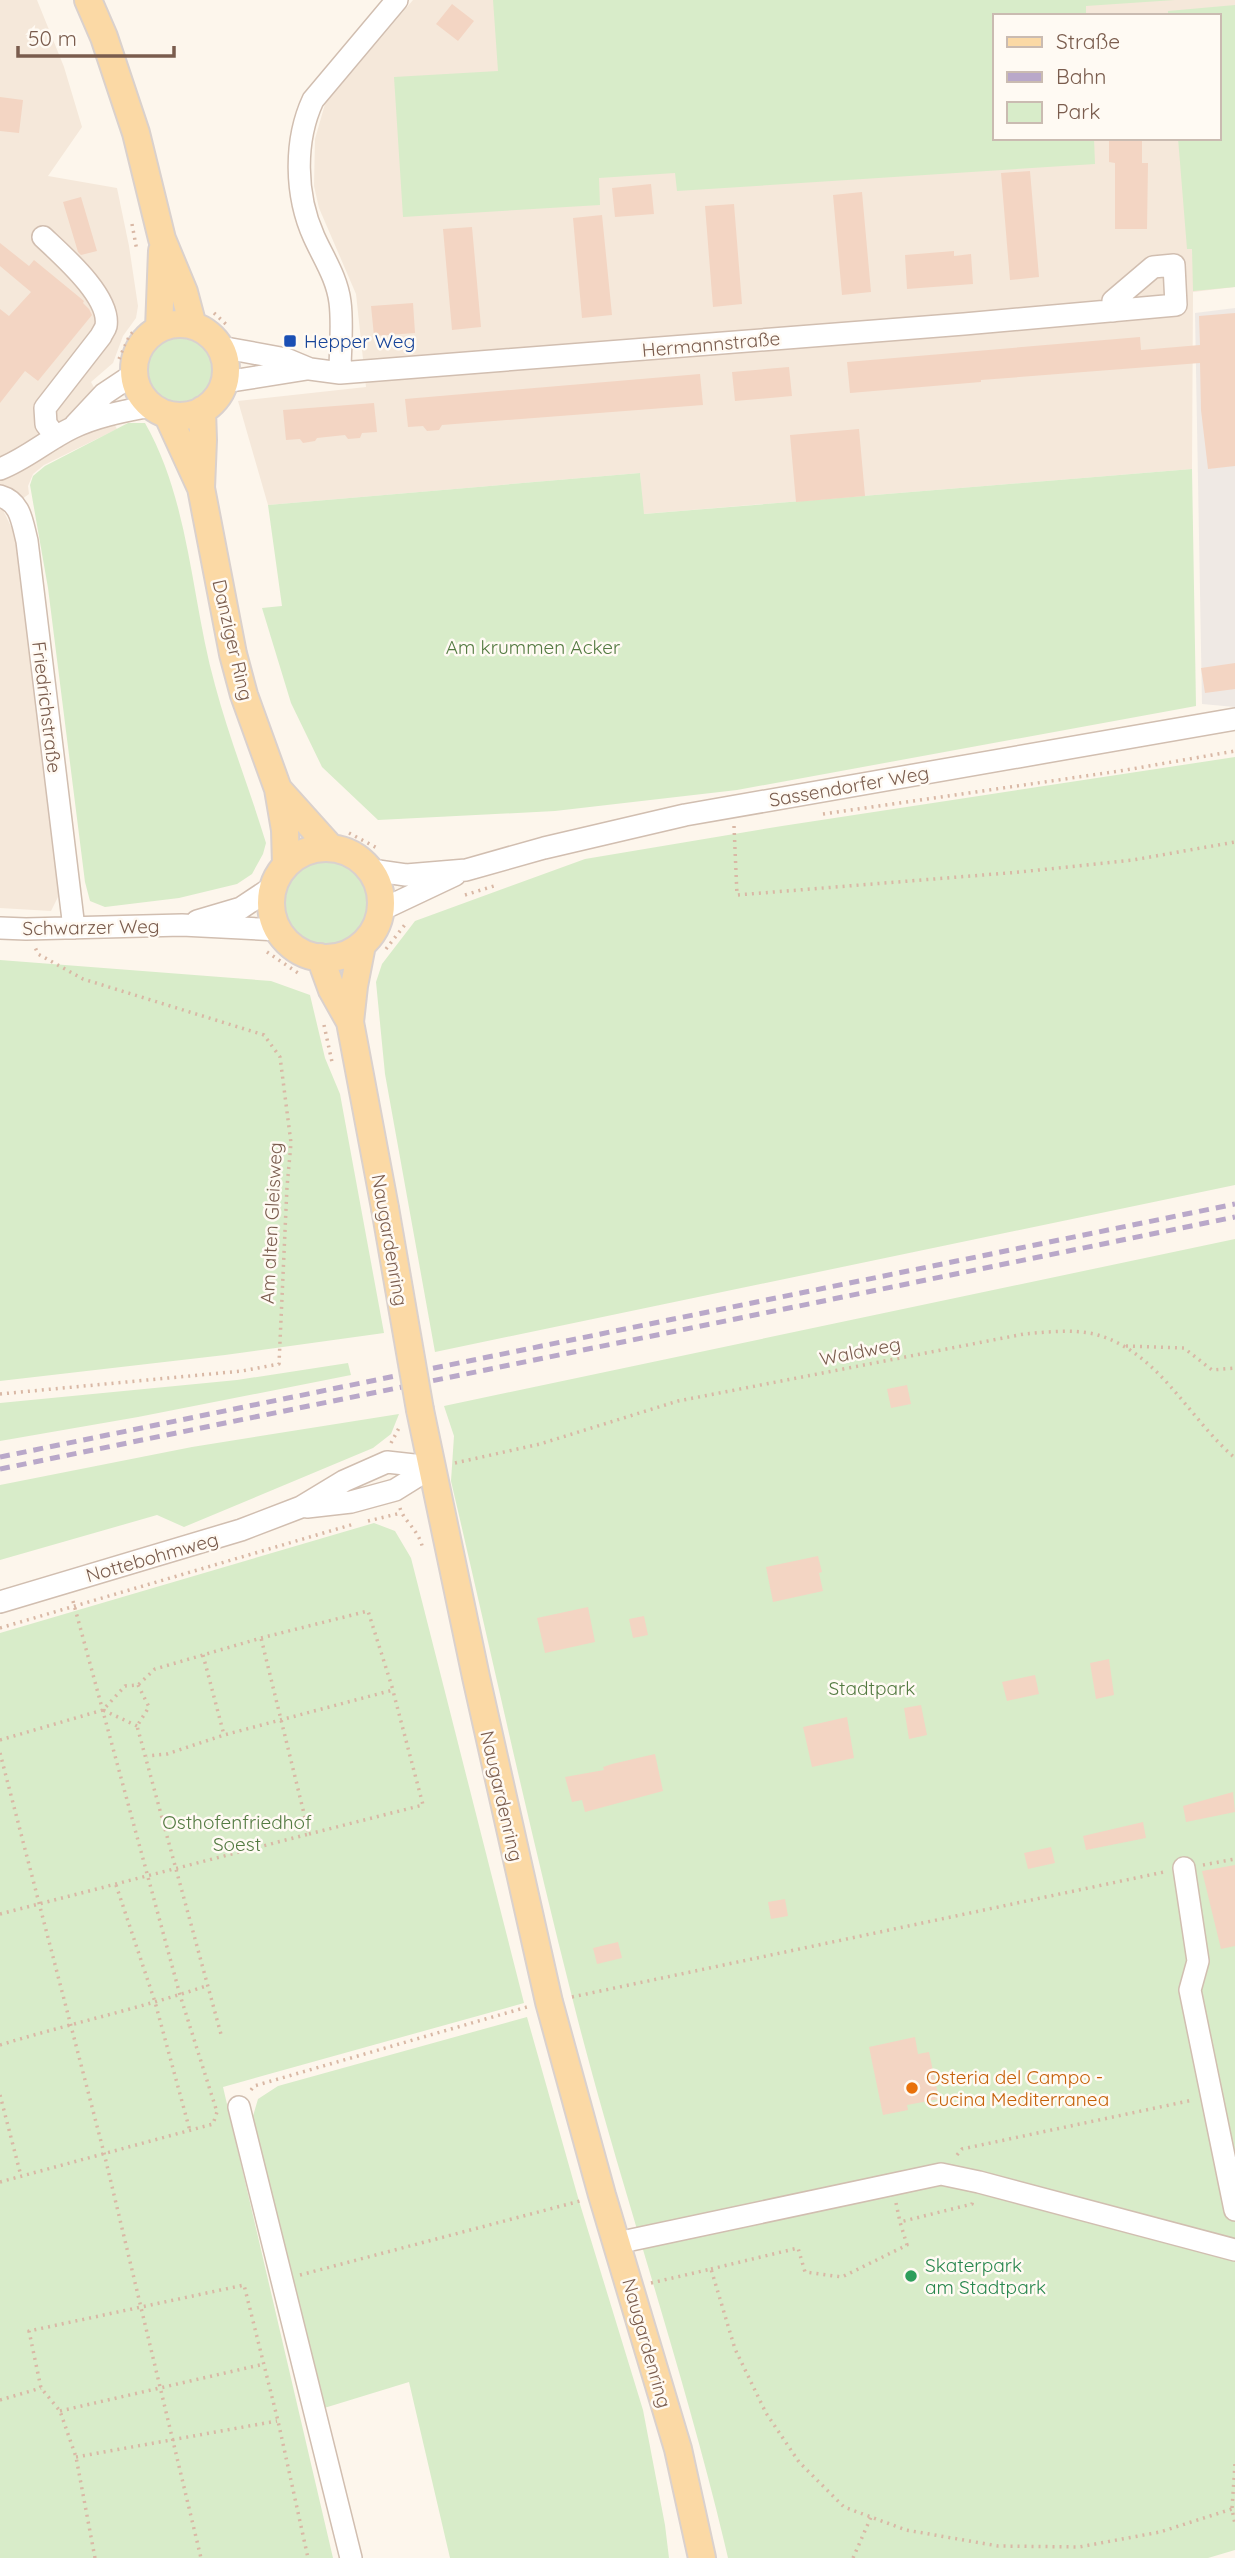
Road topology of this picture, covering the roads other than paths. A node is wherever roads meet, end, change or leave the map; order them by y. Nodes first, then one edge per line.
1 (88, 0) edge
2 (397, 0) edge
3 (43, 237) dead end
4 (162, 239) junction
5 (1113, 311) dead end
6 (193, 326) junction
7 (159, 329) junction
8 (227, 339) junction
9 (310, 369) junction
10 (340, 373) junction
11 (134, 374) junction
12 (225, 382) junction
13 (159, 410) junction
14 (202, 410) junction
15 (64, 432) junction
16 (0, 469) edge
17 (201, 488) junction
18 (0, 496) edge
19 (1235, 719) edge
20 (278, 789) junction
21 (331, 848) junction
22 (371, 870) junction
23 (466, 870) junction
24 (280, 875) junction
25 (381, 911) junction
26 (182, 925) junction
27 (0, 928) edge
28 (74, 928) junction
29 (278, 930) junction
30 (362, 945) junction
31 (320, 957) junction
32 (350, 1022) junction
33 (441, 1465) junction
34 (0, 1602) edge
35 (1184, 1868) road end
36 (239, 2107) road end
37 (1235, 2210) edge
38 (617, 2243) junction
39 (1235, 2250) edge
40 (351, 2558) edge
41 (702, 2558) edge

1 - 4 main road
2 - 10 street
3 - 15 street
4 - 6 main road
4 - 7 main road
5 - 10 street, Hermannstraße
6 - 7 main road
6 - 8 main road
7 - 11 main road
8 - 9 street, Hermannstraße
8 - 12 main road
9 - 10 street, Hermannstraße
9 - 12 street, Hermannstraße
11 - 13 main road
11 - 15 street
12 - 14 main road
13 - 14 main road
13 - 15 street
13 - 17 main road, Danziger Ring
14 - 17 main road, Danziger Ring
15 - 16 street
17 - 20 main road, Danziger Ring
18 - 28 street, Friedrichstraße
19 - 23 street, Sassendorfer Weg
20 - 21 main road, Danziger Ring
20 - 24 main road, Danziger Ring
21 - 22 main road
21 - 24 main road
22 - 23 street, Sassendorfer Weg
22 - 25 main road
23 - 25 street, Sassendorfer Weg
24 - 26 street, Schwarzer Weg
24 - 29 main road
25 - 30 main road
26 - 28 street, Schwarzer Weg
26 - 29 street, Schwarzer Weg
27 - 28 street, Schwarzer Weg
29 - 31 main road
30 - 31 main road
30 - 32 main road, Naugardenring
31 - 32 main road, Naugardenring
32 - 33 main road, Naugardenring, bridge
33 - 34 street, Nottebohmweg
33 - 38 main road, Naugardenring
35 - 37 street
36 - 40 street
38 - 39 street
38 - 41 main road, Naugardenring

